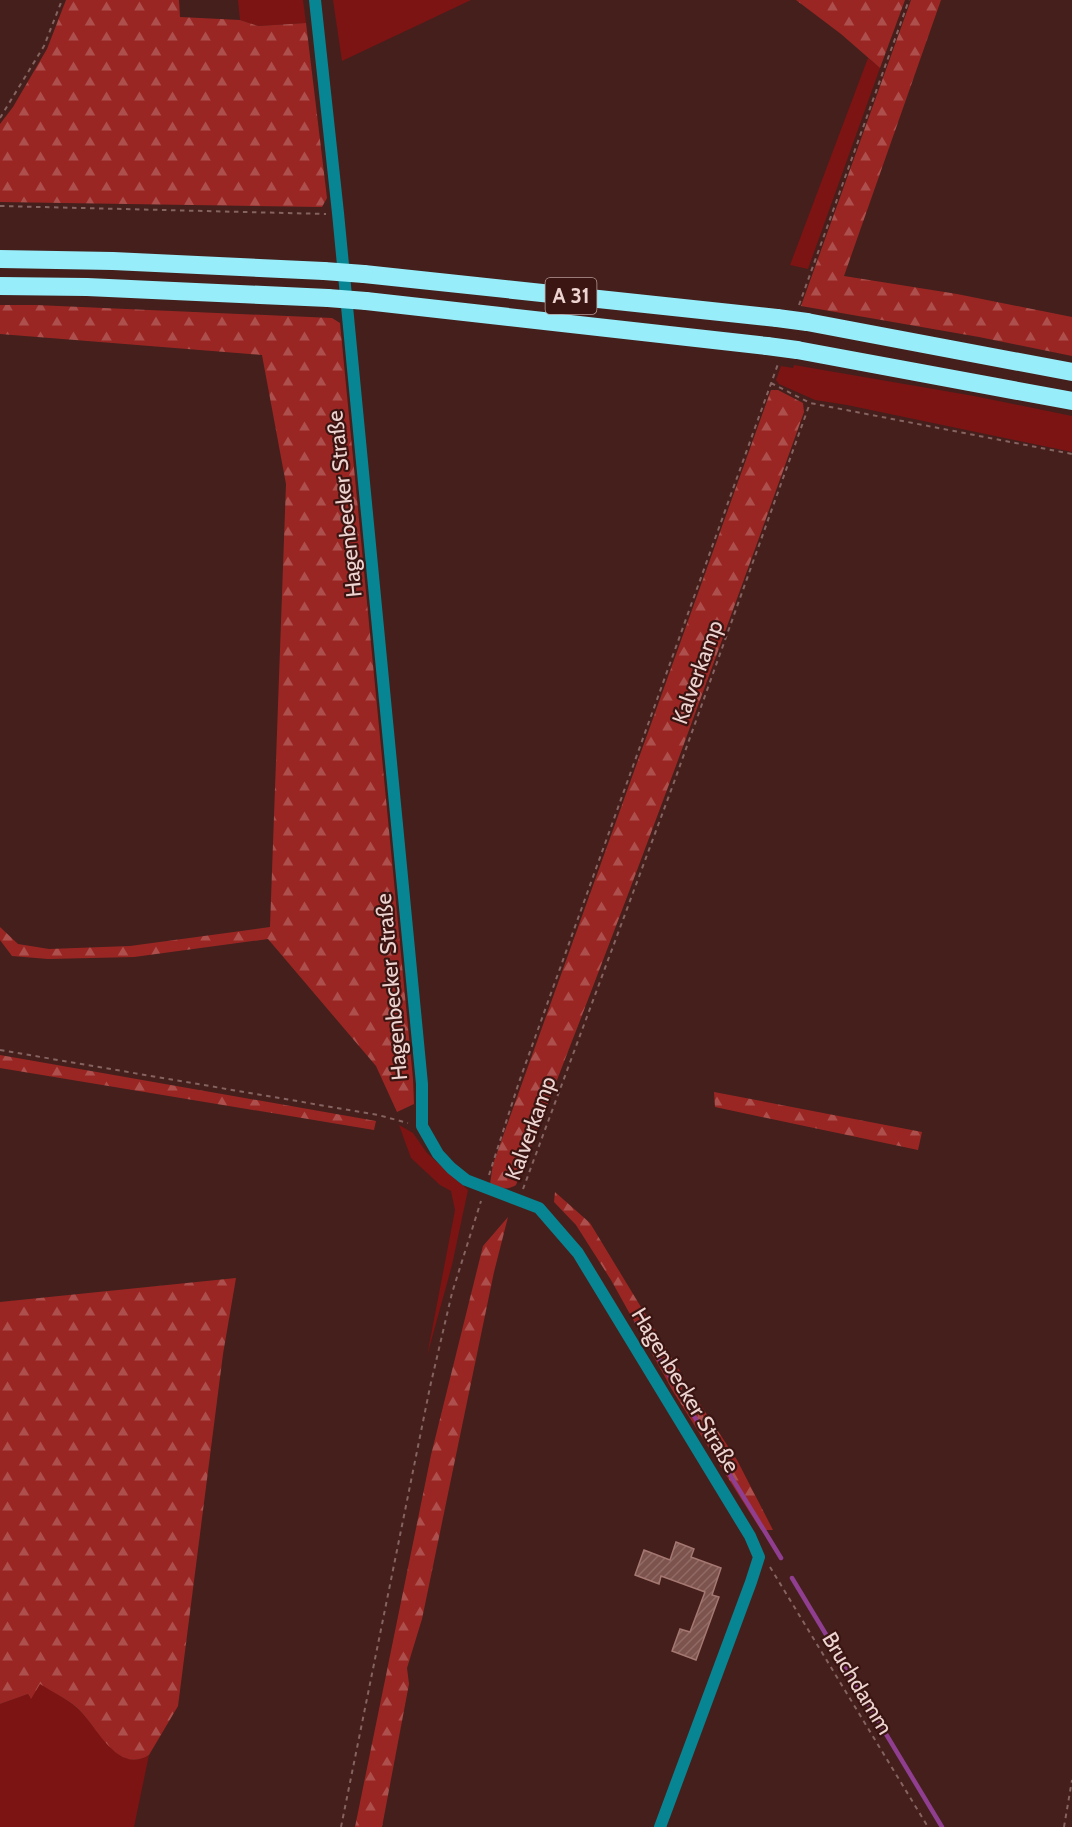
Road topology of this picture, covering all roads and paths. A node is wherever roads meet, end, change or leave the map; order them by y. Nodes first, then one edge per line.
1 (62, 0) edge
2 (315, 0) edge
3 (909, 0) edge
4 (0, 118) edge
5 (0, 206) edge
6 (338, 213) junction
7 (0, 259) edge
8 (0, 286) edge
9 (799, 305) dead end
10 (779, 361) dead end
11 (1072, 372) edge
12 (771, 383) junction
13 (1072, 401) edge
14 (810, 403) junction
15 (1072, 454) edge
16 (0, 1050) edge
17 (422, 1126) junction
18 (485, 1187) junction
19 (519, 1201) junction
20 (759, 1557) junction
21 (1072, 1780) edge
22 (341, 1827) edge
23 (660, 1827) edge
24 (928, 1827) edge
25 (1064, 1827) edge

1 - 4 path
2 - 6 street, Hagenbecker Straße
3 - 9 path
5 - 6 path
6 - 17 street, Hagenbecker Straße
7 - 11 highway, A 31, bridge
8 - 13 highway, A 31, bridge
10 - 12 path
12 - 14 path
12 - 18 path
14 - 15 path
14 - 19 path, Kalverkamp
16 - 17 path
17 - 18 street, Hagenbecker Straße
18 - 19 street, Hagenbecker Straße
18 - 22 path
19 - 20 street, Hagenbecker Straße
20 - 23 street
20 - 24 path, Bruchdamm
21 - 25 path

